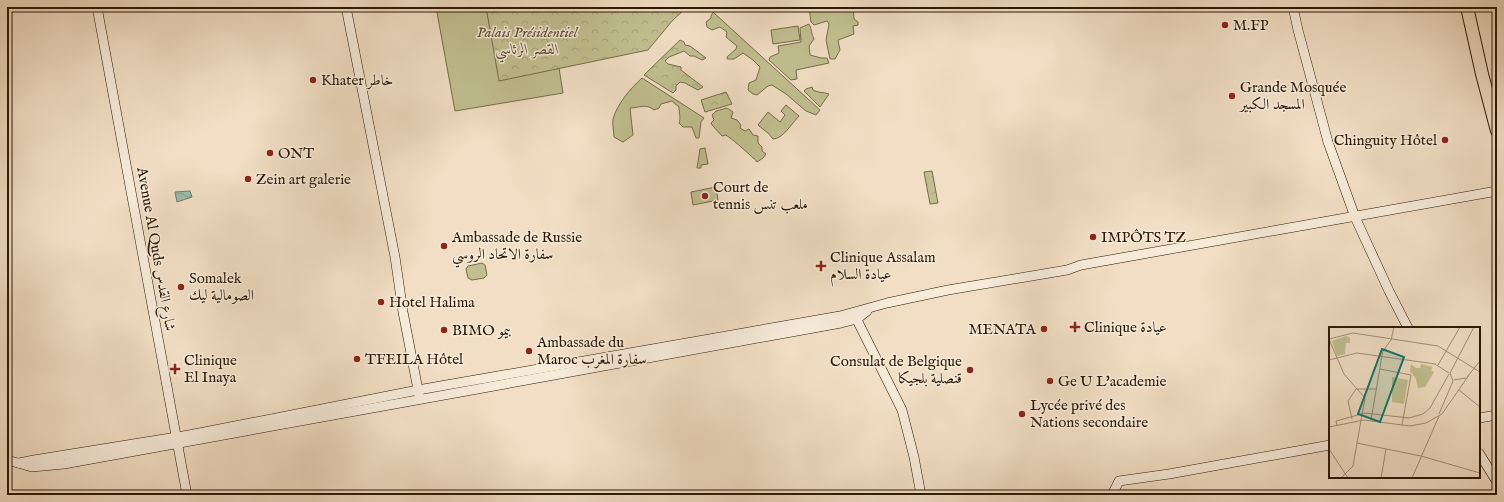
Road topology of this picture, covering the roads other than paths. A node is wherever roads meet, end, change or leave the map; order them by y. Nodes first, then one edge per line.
1 (97, 7) edge
2 (346, 7) edge
3 (1294, 7) edge
4 (1467, 7) edge
5 (1473, 7) edge
6 (1497, 109) edge
7 (1497, 131) edge
8 (1497, 191) edge
9 (1497, 196) edge
10 (1356, 219) junction
11 (855, 315) junction
12 (1407, 327) edge
13 (418, 390) junction
14 (420, 400) junction
15 (1497, 415) edge
16 (1480, 418) edge
17 (177, 440) junction
18 (1329, 445) edge
19 (1480, 455) edge
20 (7, 460) edge
21 (1497, 482) edge
22 (187, 495) edge
23 (921, 495) edge
24 (1112, 495) edge

1 - 17 street, Avenue Al Quds شارع القدس
2 - 13 street
3 - 10 street
4 - 7 highway
5 - 6 highway
8 - 10 street
9 - 10 street
10 - 11 street
10 - 12 street
11 - 13 street
11 - 14 street
11 - 23 street
13 - 14 street
13 - 17 street
14 - 17 street
15 - 16 street
17 - 20 street
17 - 22 street, Avenue Al Quds شارع القدس
18 - 24 street
19 - 21 street

